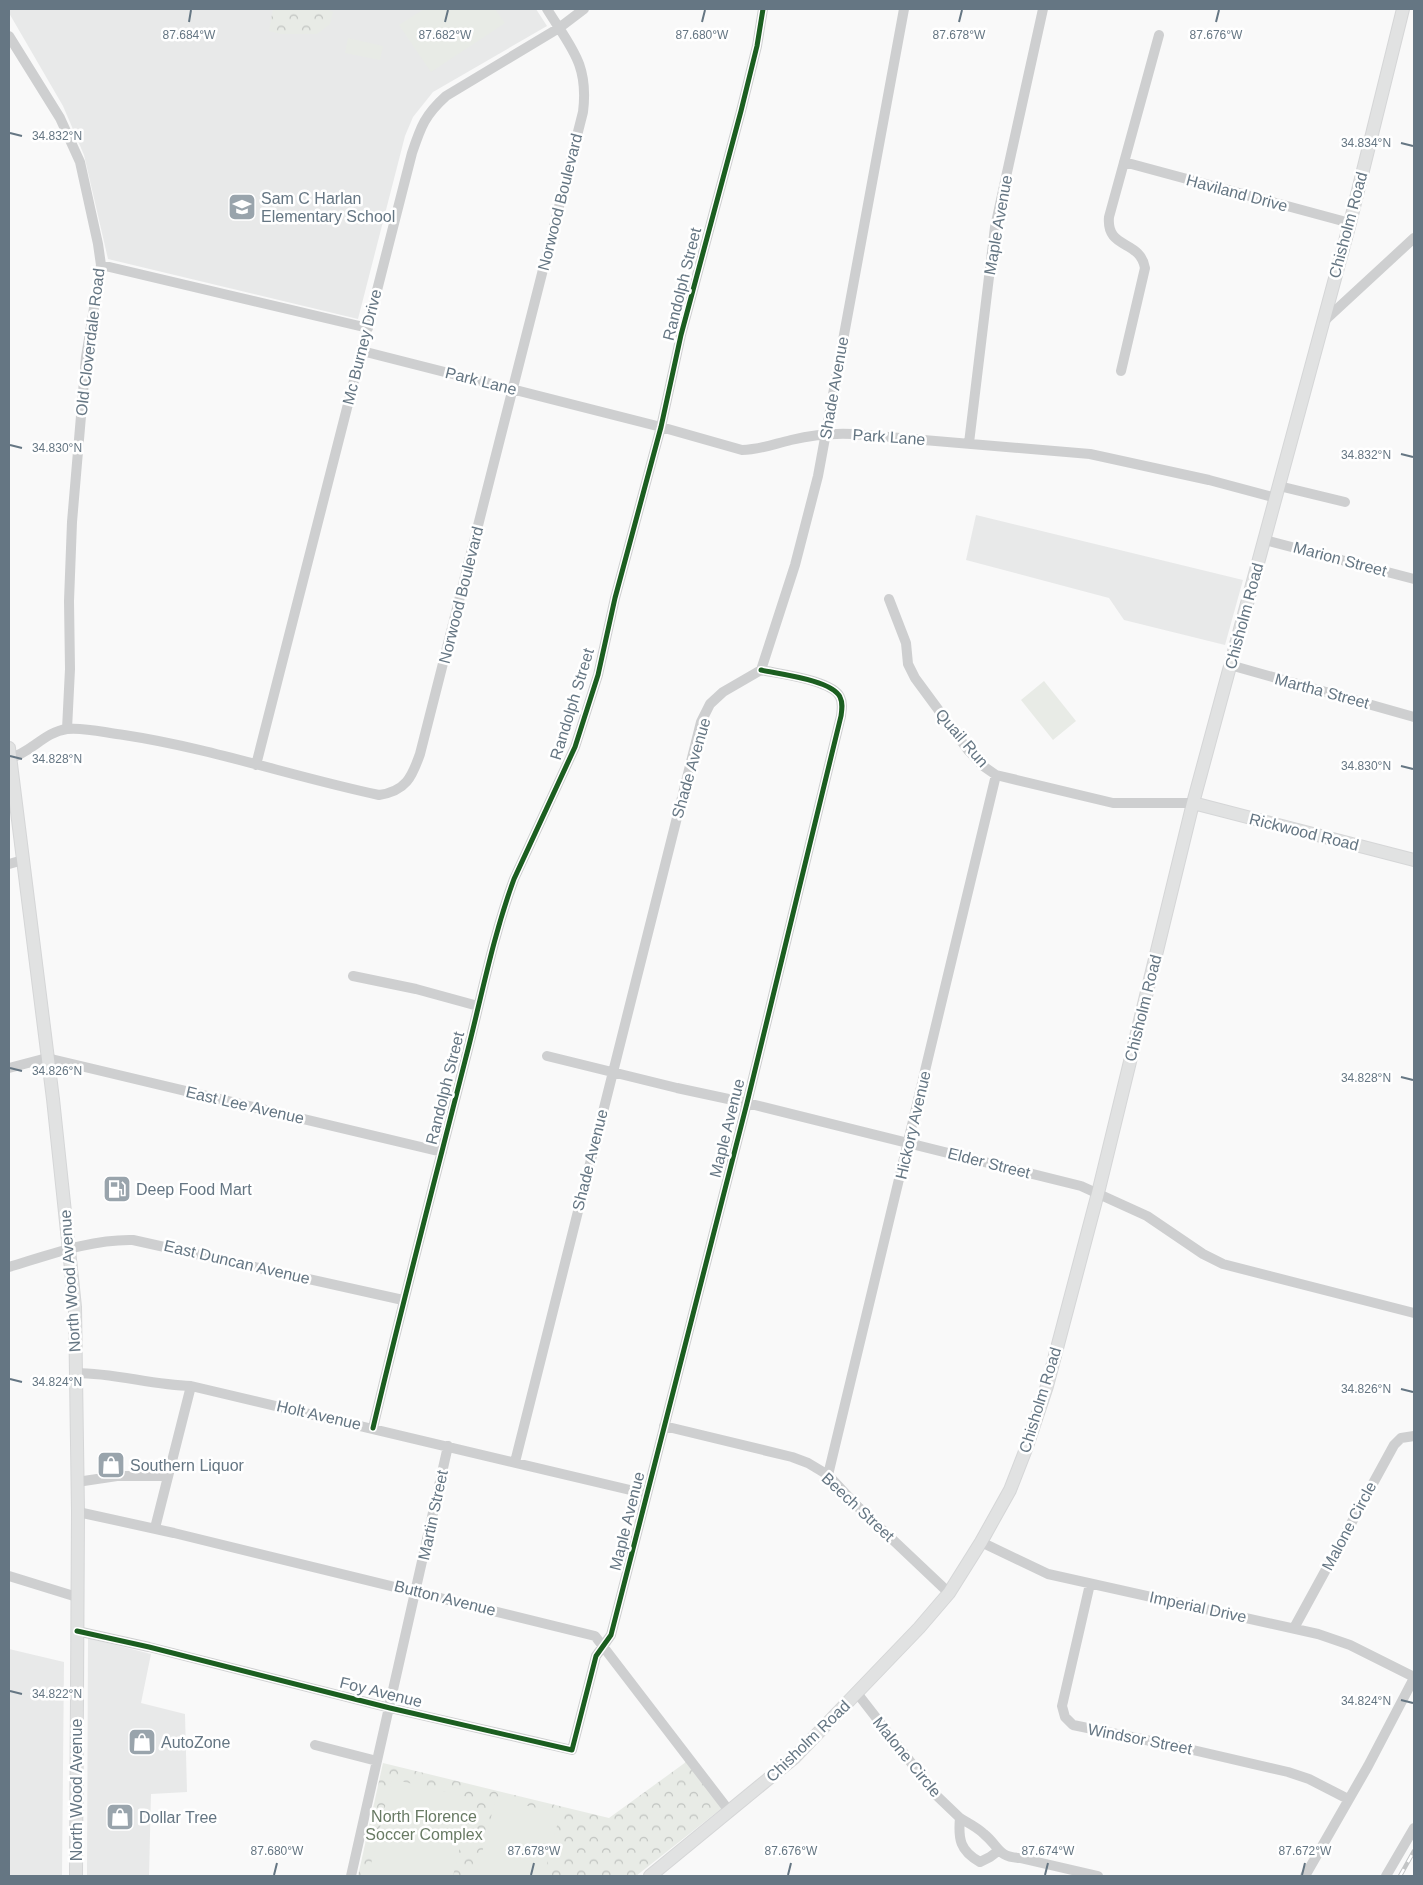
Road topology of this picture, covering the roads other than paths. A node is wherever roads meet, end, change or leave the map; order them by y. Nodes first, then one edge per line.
1 (547, 9) edge
2 (584, 9) edge
3 (763, 9) edge
4 (904, 9) edge
5 (1043, 9) edge
6 (1403, 9) edge
7 (559, 28) junction
8 (1159, 35) dead end
9 (9, 36) edge
10 (1124, 162) junction
11 (1350, 222) junction
12 (1414, 238) edge
13 (100, 265) junction
14 (1322, 322) junction
15 (368, 328) junction
16 (362, 351) junction
17 (1121, 371) dead end
18 (513, 390) junction
19 (661, 427) junction
20 (826, 433) junction
21 (969, 443) junction
22 (1278, 492) junction
23 (1345, 502) dead end
24 (1265, 540) junction
25 (1414, 579) edge
26 (889, 599) dead end
27 (1230, 666) junction
28 (761, 670) junction
29 (1414, 717) edge
30 (67, 729) junction
31 (9, 753) edge
32 (256, 765) junction
33 (996, 775) junction
34 (1193, 804) junction
35 (23, 860) junction
36 (1414, 860) edge
37 (9, 864) edge
38 (353, 976) dead end
39 (478, 1006) junction
40 (548, 1056) dead end
41 (47, 1058) junction
42 (9, 1068) edge
43 (612, 1071) junction
44 (747, 1103) junction
45 (909, 1143) junction
46 (442, 1152) junction
47 (1098, 1194) junction
48 (70, 1250) junction
49 (9, 1267) edge
50 (404, 1300) junction
51 (1414, 1313) edge
52 (76, 1373) junction
53 (191, 1386) junction
54 (664, 1426) junction
55 (374, 1428) junction
56 (1414, 1436) edge
57 (448, 1446) junction
58 (515, 1462) junction
59 (828, 1475) junction
60 (168, 1476) junction
61 (78, 1482) junction
62 (647, 1494) junction
63 (78, 1512) junction
64 (155, 1528) junction
65 (982, 1542) junction
66 (9, 1576) edge
67 (1090, 1584) junction
68 (416, 1591) junction
69 (948, 1593) junction
70 (77, 1597) junction
71 (1294, 1628) junction
72 (77, 1631) junction
73 (604, 1645) junction
74 (1414, 1678) edge
75 (857, 1693) junction
76 (390, 1708) junction
77 (315, 1745) dead end
78 (377, 1761) junction
79 (1348, 1799) junction
80 (730, 1812) junction
81 (960, 1818) junction
82 (1414, 1828) edge
83 (998, 1851) junction
84 (76, 1876) edge
85 (351, 1876) edge
86 (650, 1876) edge
87 (1098, 1876) edge
88 (1305, 1876) edge
89 (1386, 1876) edge

1 - 7 street, Norwood Boulevard
2 - 7 street, Mc Burney Drive
3 - 19 street, Randolph Street
4 - 20 street, Shade Avenue
5 - 21 street, Maple Avenue
6 - 11 main road, Chisholm Road
7 - 15 street, Mc Burney Drive
7 - 18 street, Norwood Boulevard
8 - 10 street
9 - 13 street, Old Cloverdale Road
10 - 11 street, Haviland Drive
10 - 17 street
11 - 14 main road, Chisholm Road
12 - 14 street
13 - 15 street
13 - 30 street, Old Cloverdale Road
14 - 22 main road, Chisholm Road
15 - 16 street, Mc Burney Drive
16 - 18 street, Park Lane
16 - 32 street, Mc Burney Drive
18 - 19 street, Park Lane
18 - 32 street, Norwood Boulevard
19 - 20 street, Park Lane
19 - 39 street, Randolph Street
20 - 21 street, Park Lane
20 - 28 street, Shade Avenue
21 - 22 street, Park Lane
22 - 23 street, Park Lane
22 - 24 main road, Chisholm Road
24 - 25 street, Marion Street
24 - 27 main road, Chisholm Road
26 - 33 street, Quail Run
27 - 29 street, Martha Street
27 - 34 main road, Chisholm Road
28 - 43 street, Shade Avenue
28 - 44 street, Maple Avenue
30 - 31 street, Norwood Boulevard
30 - 32 street, Norwood Boulevard
31 - 35 main road, North Wood Avenue
33 - 34 street, Quail Run
33 - 45 street, Hickory Avenue
34 - 36 main road, Rickwood Road
34 - 47 main road, Chisholm Road
35 - 37 street
35 - 41 main road, North Wood Avenue
38 - 39 street
39 - 46 street, Randolph Street
40 - 43 street, Elder Street
41 - 42 street
41 - 46 street, East Lee Avenue
41 - 48 main road, North Wood Avenue
43 - 44 street, Elder Street
43 - 58 street, Shade Avenue
44 - 45 street, Elder Street
44 - 54 street, Maple Avenue
45 - 47 street, Elder Street
45 - 59 street, Hickory Avenue
46 - 50 street, Randolph Street
47 - 51 street, Elder Street
47 - 65 main road, Chisholm Road
48 - 49 street, East Duncan Avenue
48 - 50 street, East Duncan Avenue
48 - 52 main road, North Wood Avenue
50 - 55 street, Randolph Street
52 - 53 street, Holt Avenue
52 - 61 main road, North Wood Avenue
53 - 55 street, Holt Avenue
53 - 60 street
54 - 59 street, Beech Street
54 - 62 street, Maple Avenue
55 - 57 street, Holt Avenue
56 - 71 street, Malone Circle
57 - 58 street, Holt Avenue
57 - 68 street, Martin Street
58 - 62 street, Holt Avenue
59 - 69 street, Beech Street
60 - 61 street
60 - 64 street
61 - 63 main road, North Wood Avenue
62 - 73 street, Maple Avenue
63 - 64 street, Button Avenue
63 - 70 main road, North Wood Avenue
64 - 68 street, Button Avenue
65 - 67 street, Imperial Drive
65 - 69 main road, Chisholm Road
66 - 70 street
67 - 71 street, Imperial Drive
67 - 79 street, Windsor Street
68 - 73 street, Button Avenue
68 - 76 street, Martin Street
69 - 75 main road, Chisholm Road
70 - 72 main road, North Wood Avenue
71 - 74 street, Imperial Drive
72 - 76 street, Foy Avenue
72 - 84 main road, North Wood Avenue
73 - 76 street, Foy Avenue
73 - 80 street, Button Avenue
74 - 79 street
75 - 80 main road, Chisholm Road
75 - 81 street, Malone Circle
76 - 78 street, Martin Street
77 - 78 street
78 - 85 street, Martin Street
79 - 88 street
80 - 86 main road, Chisholm Road
81 - 83 street, Malone Circle
81 - 83 street
82 - 89 street
83 - 87 street

